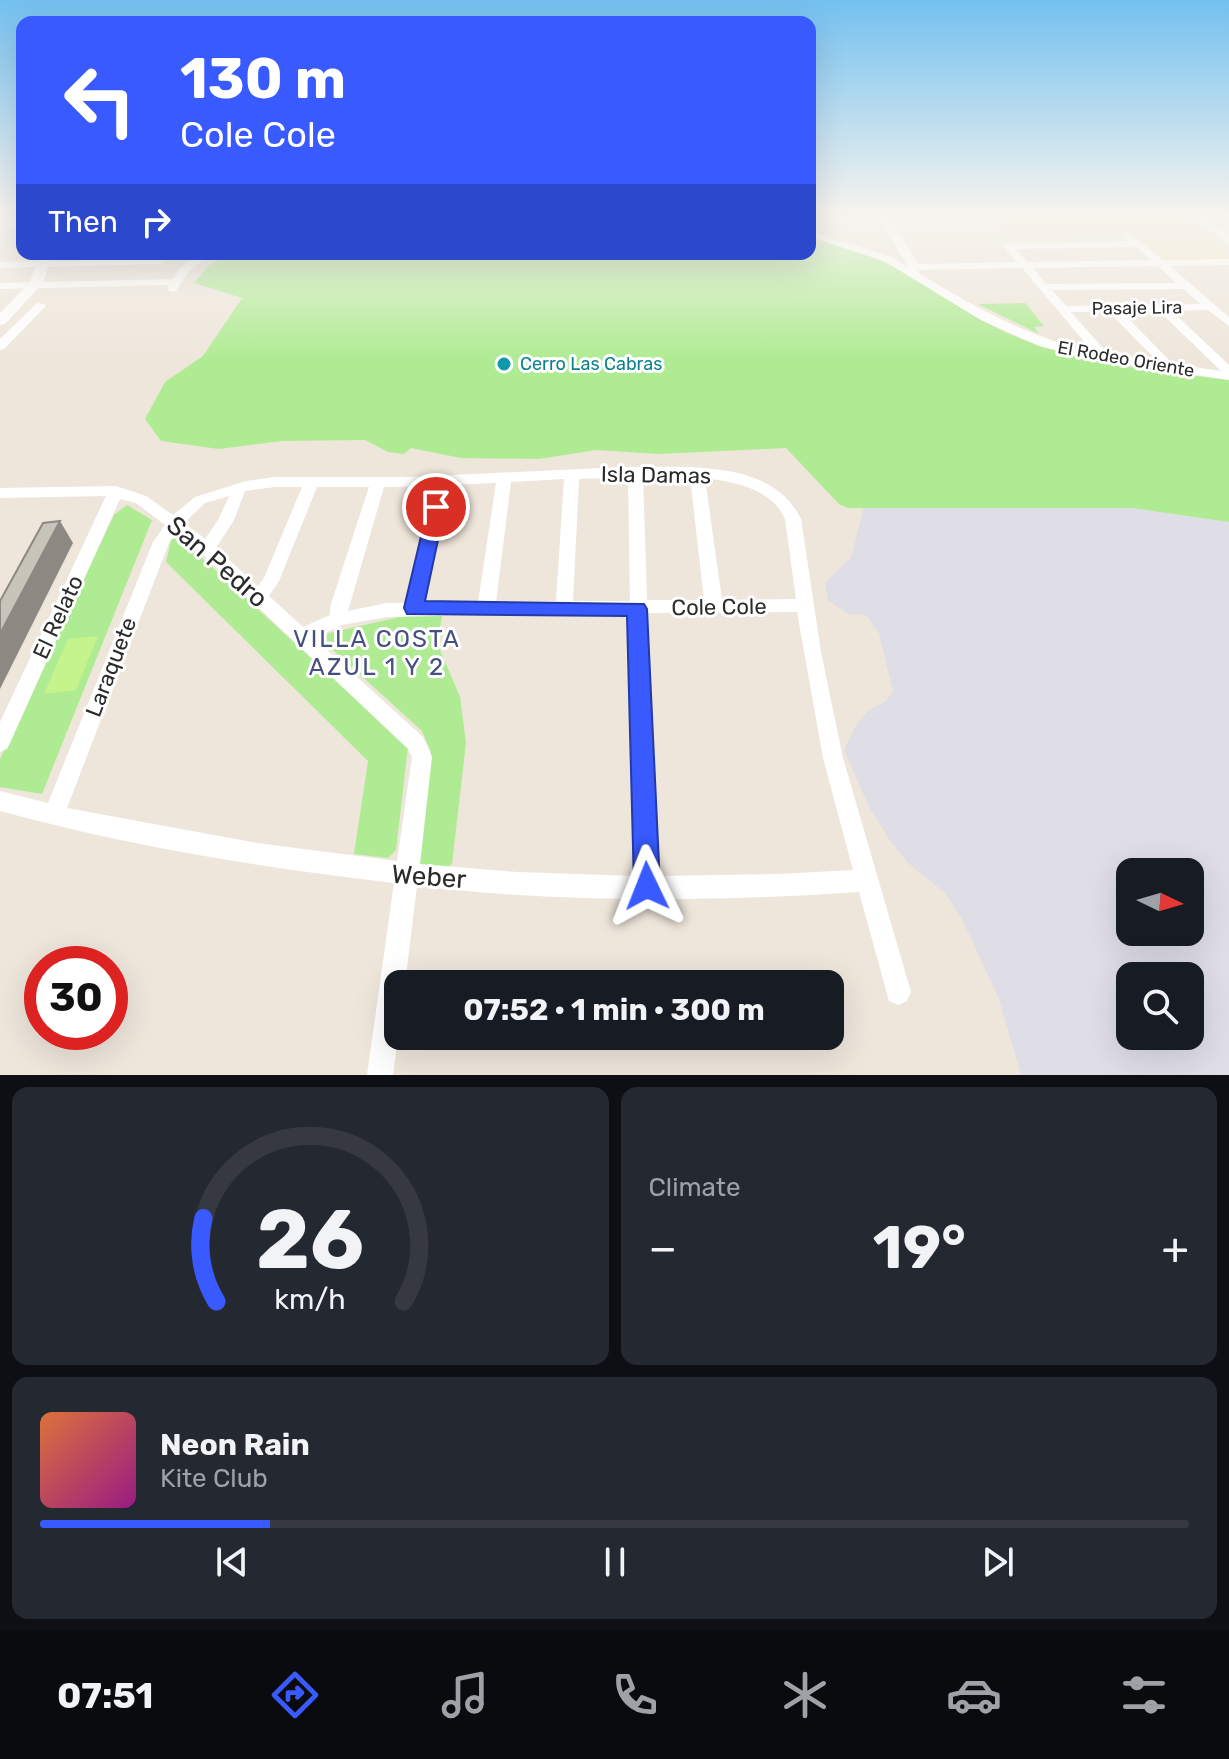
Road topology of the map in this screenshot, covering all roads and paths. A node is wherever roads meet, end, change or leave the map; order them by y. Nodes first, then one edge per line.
1 (43, 262) edge
2 (159, 262) edge
3 (197, 262) edge
4 (895, 262) edge
5 (909, 262) edge
6 (1022, 262) edge
7 (1217, 262) edge
8 (1160, 263) junction
9 (1025, 266) junction
10 (914, 270) junction
11 (150, 279) junction
12 (36, 283) junction
13 (0, 286) edge
14 (1186, 286) junction
15 (1044, 287) junction
16 (18, 305) junction
17 (1211, 307) junction
18 (1112, 308) junction
19 (1162, 308) junction
20 (1063, 309) junction
21 (0, 321) edge
22 (1229, 323) edge
23 (0, 346) edge
24 (1104, 357) junction
25 (1169, 367) junction
26 (1229, 374) edge
27 (635, 472) junction
28 (697, 473) junction
29 (572, 474) junction
30 (504, 478) junction
31 (442, 481) junction
32 (311, 482) junction
33 (378, 483) junction
34 (238, 488) junction
35 (116, 491) junction
36 (0, 493) edge
37 (174, 523) junction
38 (206, 548) junction
39 (258, 597) junction
40 (805, 605) junction
41 (714, 607) junction
42 (414, 608) junction
43 (486, 609) junction
44 (564, 609) junction
45 (637, 609) junction
46 (339, 619) junction
47 (301, 636) junction
48 (0, 743) edge
49 (0, 801) edge
50 (54, 814) junction
51 (406, 876) junction
52 (866, 880) junction
53 (647, 886) junction
54 (898, 992) dead end
55 (380, 1075) edge

1 - 12 street
2 - 11 street
3 - 11 street
4 - 10 street, El Rodeo Oriente
5 - 10 street
6 - 9 street
7 - 8 street
8 - 9 street
8 - 14 street
9 - 10 street
9 - 15 street
10 - 24 street, El Rodeo Oriente
11 - 12 street
12 - 13 street
12 - 16 street
14 - 15 street
14 - 17 street
15 - 20 street
16 - 21 street
16 - 23 street
17 - 19 street, Pasaje Lira
17 - 22 street
18 - 19 street, Pasaje Lira
18 - 20 street, Pasaje Lira
18 - 25 street
19 - 26 street
20 - 24 street
24 - 25 street, El Rodeo Oriente
25 - 26 street, El Rodeo Oriente
27 - 28 street, Isla Damas
27 - 29 street, Isla Damas
27 - 45 street
28 - 40 street, Isla Damas
28 - 41 street
29 - 30 street, Isla Damas
29 - 44 street
30 - 31 street, Isla Damas
30 - 43 street
31 - 33 street, Isla Damas
31 - 42 street
32 - 33 street, Isla Damas
32 - 34 street, Isla Damas
32 - 39 street
33 - 46 street
34 - 37 street, Isla Damas
34 - 38 street
35 - 36 street
35 - 37 street, San Pedro
35 - 48 street, El Relato
37 - 38 street, San Pedro
37 - 50 street, Laraquete
38 - 39 street, San Pedro
39 - 47 street, San Pedro
40 - 41 street, Cole Cole
40 - 52 street, Isla Damas
41 - 45 street, Cole Cole
42 - 43 street, Cole Cole
42 - 46 street, Cole Cole
43 - 44 street, Cole Cole
44 - 45 street, Cole Cole
45 - 53 street
46 - 47 street, Cole Cole
47 - 51 street, San Pedro
49 - 50 street, Weber
50 - 51 street, Weber
51 - 53 street, Weber
51 - 55 street, San Pedro
52 - 53 street, Weber
52 - 54 street, Isla Damas

